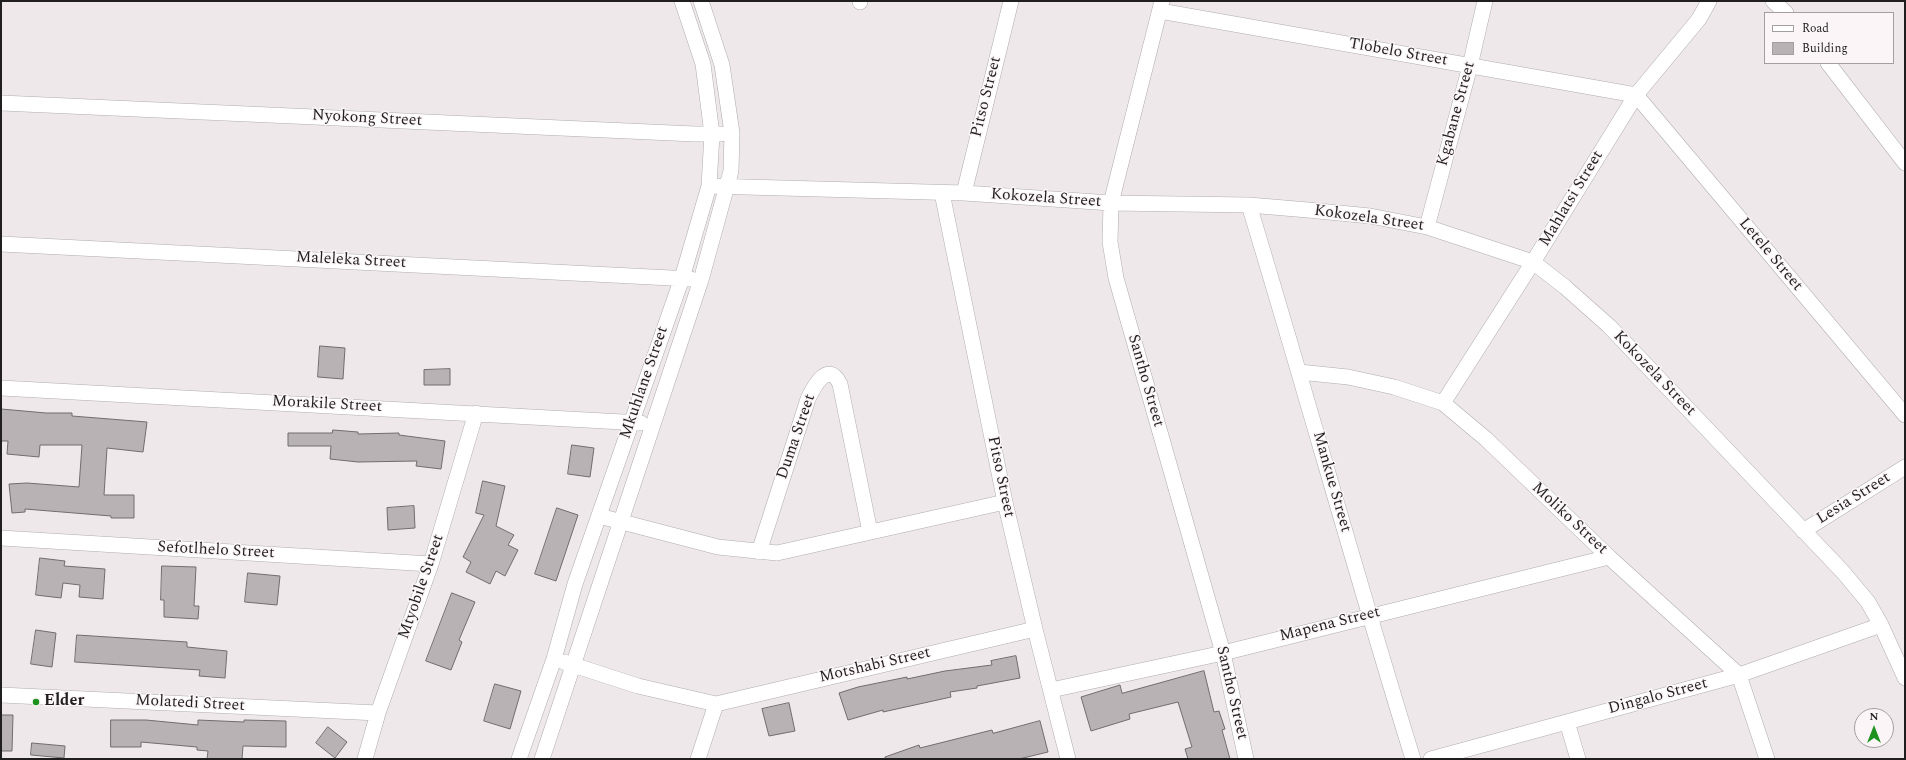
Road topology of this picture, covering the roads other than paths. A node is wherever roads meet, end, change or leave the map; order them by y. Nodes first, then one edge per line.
1 (682, 1) edge
2 (701, 1) edge
3 (1010, 1) edge
4 (1485, 1) edge
5 (1709, 1) edge
6 (1772, 1) edge
7 (1161, 6) edge
8 (1785, 12) edge
9 (1829, 64) edge
10 (1470, 66) junction
11 (1636, 94) junction
12 (1, 103) edge
13 (732, 133) junction
14 (712, 134) junction
15 (1905, 163) edge
16 (709, 186) junction
17 (727, 187) junction
18 (942, 193) junction
19 (964, 193) junction
20 (1111, 203) junction
21 (1248, 205) junction
22 (1427, 227) junction
23 (1, 244) edge
24 (1533, 262) junction
25 (682, 278) junction
26 (701, 280) junction
27 (1299, 372) junction
28 (1, 388) edge
29 (1443, 403) junction
30 (476, 413) junction
31 (1905, 415) edge
32 (632, 422) junction
33 (654, 424) junction
34 (1905, 467) edge
35 (1005, 502) junction
36 (599, 516) junction
37 (621, 523) junction
38 (1803, 531) junction
39 (870, 532) junction
40 (1, 538) edge
41 (759, 552) junction
42 (1609, 557) junction
43 (431, 564) junction
44 (1368, 615) junction
45 (1881, 625) junction
46 (1035, 628) junction
47 (1223, 652) junction
48 (554, 659) junction
49 (573, 665) junction
50 (1739, 675) junction
51 (1905, 678) edge
52 (1051, 690) junction
53 (1, 695) edge
54 (716, 704) junction
55 (378, 713) junction
56 (1567, 722) junction
57 (365, 759) edge
58 (520, 759) edge
59 (542, 759) edge
60 (698, 759) edge
61 (1068, 759) edge
62 (1246, 759) edge
63 (1413, 759) edge
64 (1431, 759) edge
65 (1578, 759) edge
66 (1767, 759) edge

1 - 14 street, Mkuhlane Street
2 - 13 street, Mkuhlane Street
3 - 19 street, Pitso Street
4 - 10 street, Kgabane Street
5 - 11 street, Mahlatsi Street
6 - 8 street
7 - 10 street, Tlobelo Street
7 - 20 street, Santho Street
9 - 15 street
10 - 11 street, Tlobelo Street
10 - 22 street, Kgabane Street
11 - 24 street, Mahlatsi Street
11 - 31 street, Letele Street
12 - 14 street, Nyokong Street
13 - 14 street, Nyokong Street
13 - 17 street, Mkuhlane Street
14 - 16 street, Mkuhlane Street
16 - 17 street, Kokozela Street
16 - 25 street, Mkuhlane Street
17 - 18 street, Kokozela Street
17 - 26 street, Mkuhlane Street
18 - 19 street, Kokozela Street
18 - 35 street, Pitso Street
19 - 20 street, Kokozela Street
20 - 21 street, Kokozela Street
20 - 47 street, Santho Street
21 - 22 street, Kokozela Street
21 - 27 street, Mankue Street
22 - 24 street, Kokozela Street
23 - 25 street, Maleleka Street
24 - 29 street, Mahlatsi Street
24 - 38 street, Kokozela Street
25 - 26 street, Maleleka Street
25 - 32 street, Mkuhlane Street
26 - 33 street, Mkuhlane Street
27 - 29 street, Moliko Street
27 - 44 street, Mankue Street
28 - 30 street, Morakile Street
29 - 42 street, Moliko Street
30 - 32 street, Morakile Street
30 - 43 street, Mtyobile Street
32 - 33 street, Morakile Street
32 - 36 street, Mkuhlane Street
33 - 37 street, Mkuhlane Street
34 - 38 street, Lesia Street
35 - 39 street
35 - 46 street, Pitso Street
36 - 37 street
36 - 48 street, Mkuhlane Street
37 - 41 street
37 - 49 street, Mkuhlane Street
38 - 45 street, Kokozela Street
39 - 41 street
39 - 41 street, Duma Street
40 - 43 street, Sefotlhelo Street
42 - 44 street, Mapena Street
42 - 50 street, Moliko Street
43 - 55 street, Mtyobile Street
44 - 47 street, Mapena Street
44 - 63 street, Mankue Street
45 - 50 street, Dingalo Street
45 - 51 street, Kokozela Street
46 - 52 street, Pitso Street
46 - 54 street, Motshabi Street
47 - 52 street, Mapena Street
47 - 62 street, Santho Street
48 - 49 street, Motshabi Street
48 - 58 street, Mkuhlane Street
49 - 54 street, Motshabi Street
49 - 59 street, Mkuhlane Street
50 - 56 street, Dingalo Street
50 - 66 street, Moliko Street
52 - 61 street, Pitso Street
53 - 55 street, Molatedi Street
54 - 60 street
55 - 57 street, Mtyobile Street
56 - 64 street, Dingalo Street
56 - 65 street

